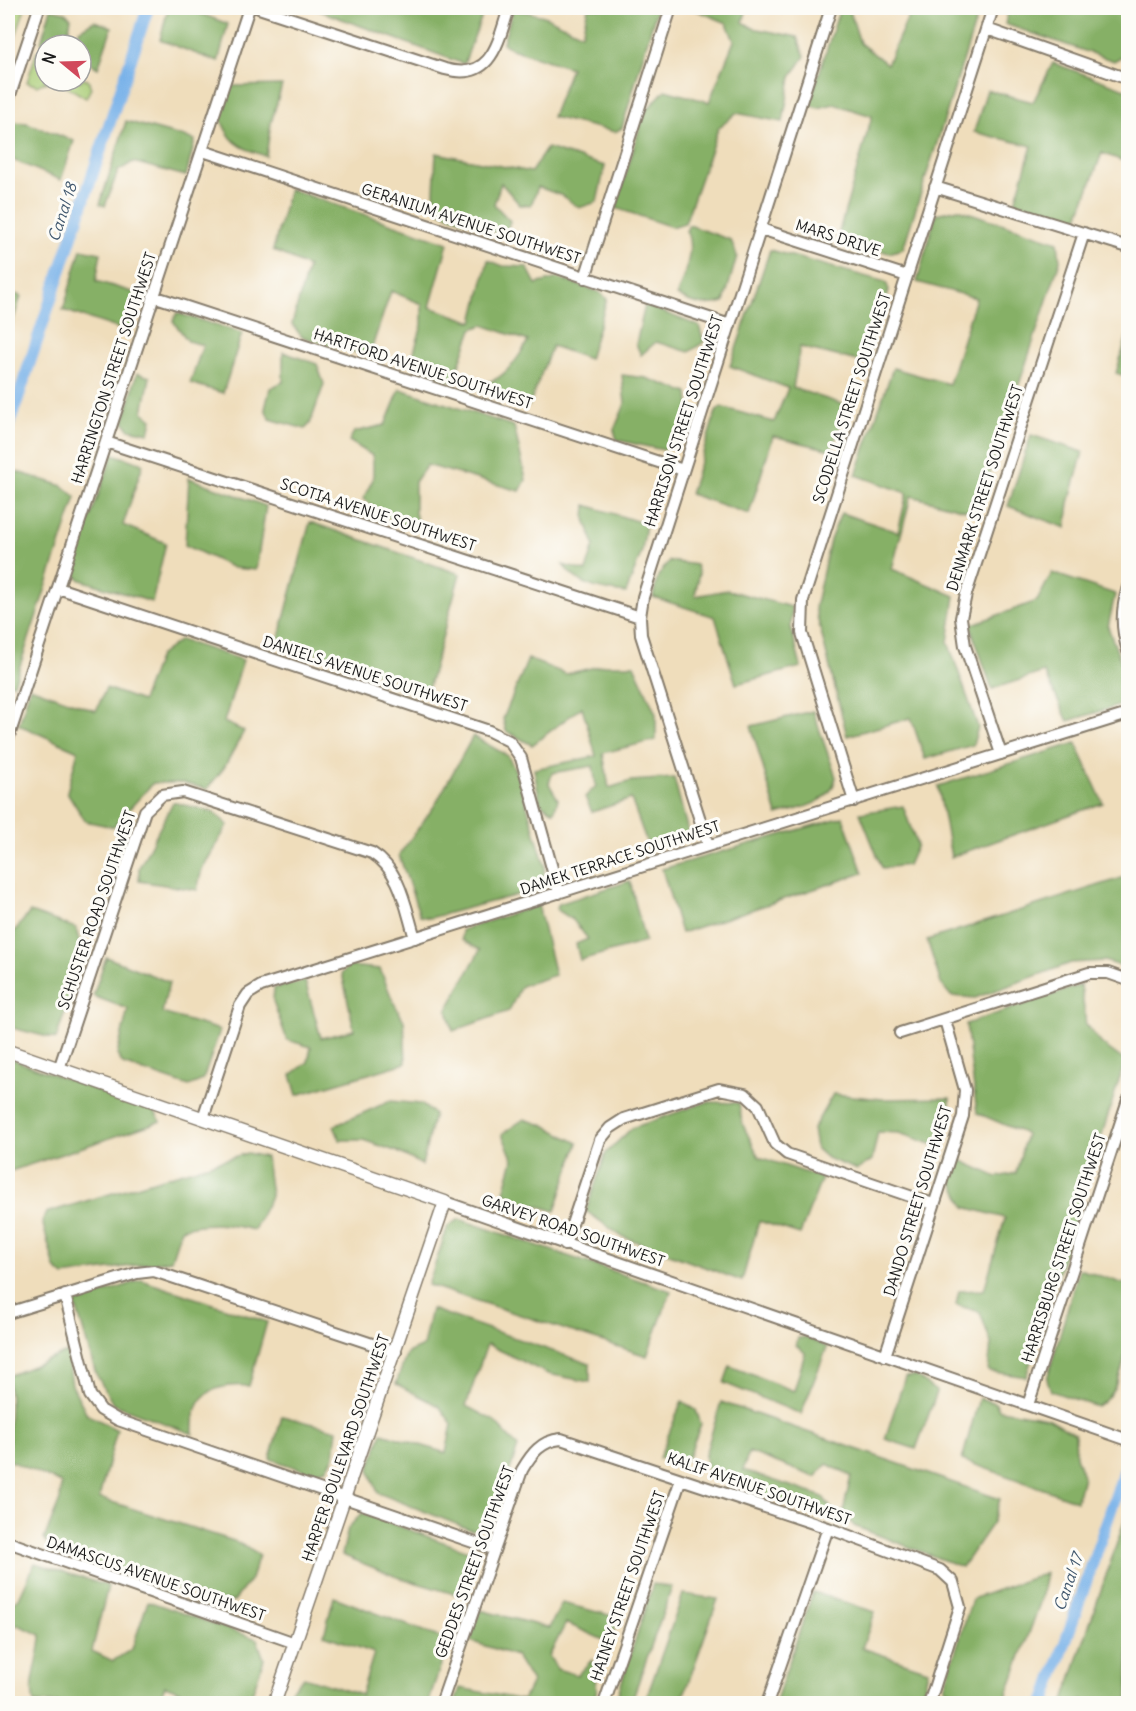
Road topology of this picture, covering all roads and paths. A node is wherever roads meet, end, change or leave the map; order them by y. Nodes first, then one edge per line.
1 (39, 8) edge
2 (249, 8) edge
3 (259, 8) edge
4 (509, 8) edge
5 (671, 8) edge
6 (831, 8) edge
7 (993, 8) edge
8 (987, 29) junction
9 (1128, 79) edge
10 (8, 101) edge
11 (203, 151) junction
12 (935, 187) junction
13 (761, 229) junction
14 (1084, 233) junction
15 (1128, 247) edge
16 (907, 276) junction
17 (585, 278) junction
18 (153, 296) junction
19 (730, 325) junction
20 (106, 442) junction
21 (683, 470) junction
22 (1128, 587) edge
23 (58, 588) junction
24 (640, 617) junction
25 (1128, 651) edge
26 (1128, 714) edge
27 (8, 739) edge
28 (1001, 754) junction
29 (854, 801) junction
30 (708, 845) junction
31 (559, 893) junction
32 (415, 938) junction
33 (1128, 980) edge
34 (945, 1020) junction
35 (900, 1033) dead end
36 (8, 1051) edge
37 (59, 1069) junction
38 (1128, 1100) edge
39 (203, 1118) junction
40 (445, 1202) junction
41 (933, 1204) junction
42 (565, 1245) junction
43 (65, 1295) junction
44 (8, 1313) edge
45 (396, 1352) junction
46 (885, 1356) junction
47 (1028, 1405) junction
48 (550, 1440) joint
49 (1128, 1440) edge
50 (681, 1479) junction
51 (346, 1497) junction
52 (828, 1528) junction
53 (8, 1542) edge
54 (493, 1549) junction
55 (295, 1644) junction
56 (274, 1704) edge
57 (441, 1704) edge
58 (604, 1704) edge
59 (767, 1704) edge
60 (929, 1704) edge

1 - 10 street
2 - 11 street, HARRINGTON STREET SOUTHWEST
3 - 4 street
5 - 17 street
6 - 13 street, HARRISON STREET SOUTHWEST
7 - 8 street, SCODELLA STREET SOUTHWEST
8 - 9 street
8 - 12 street, SCODELLA STREET SOUTHWEST
11 - 17 street, GERANIUM AVENUE SOUTHWEST
11 - 18 street, HARRINGTON STREET SOUTHWEST
12 - 14 street
12 - 16 street, SCODELLA STREET SOUTHWEST
13 - 16 street, MARS DRIVE
13 - 19 street, HARRISON STREET SOUTHWEST
14 - 15 street
14 - 28 street, DENMARK STREET SOUTHWEST
16 - 29 street, SCODELLA STREET SOUTHWEST
17 - 19 street, GERANIUM AVENUE SOUTHWEST
18 - 20 street, HARRINGTON STREET SOUTHWEST
18 - 21 street, HARTFORD AVENUE SOUTHWEST
19 - 21 street, HARRISON STREET SOUTHWEST
20 - 23 street, HARRINGTON STREET SOUTHWEST
20 - 24 street, SCOTIA AVENUE SOUTHWEST
21 - 24 street, HARRISON STREET SOUTHWEST
22 - 25 street
23 - 27 street, HARRINGTON STREET SOUTHWEST
23 - 31 street, DANIELS AVENUE SOUTHWEST
24 - 30 street, HARRISON STREET SOUTHWEST
26 - 28 street, DAMEK TERRACE SOUTHWEST
28 - 29 street, DAMEK TERRACE SOUTHWEST
29 - 30 street, DAMEK TERRACE SOUTHWEST
30 - 31 street, DAMEK TERRACE SOUTHWEST
31 - 32 street, DAMEK TERRACE SOUTHWEST
32 - 37 street, SCHUSTER ROAD SOUTHWEST
32 - 39 street, DAMEK TERRACE SOUTHWEST
33 - 34 street
34 - 35 street
34 - 41 street, DANDO STREET SOUTHWEST
36 - 37 street, GARVEY ROAD SOUTHWEST
37 - 39 street, GARVEY ROAD SOUTHWEST
38 - 47 street, HARRISBURG STREET SOUTHWEST
39 - 40 street, GARVEY ROAD SOUTHWEST
40 - 42 street, GARVEY ROAD SOUTHWEST
40 - 45 street, HARPER BOULEVARD SOUTHWEST
41 - 42 street
41 - 46 street, DANDO STREET SOUTHWEST
42 - 46 street, GARVEY ROAD SOUTHWEST
43 - 44 street
43 - 45 street
43 - 51 street
45 - 51 street, HARPER BOULEVARD SOUTHWEST
46 - 47 street, GARVEY ROAD SOUTHWEST
47 - 49 street, GARVEY ROAD SOUTHWEST
48 - 50 street, KALIF AVENUE SOUTHWEST
48 - 54 street, GEDDES STREET SOUTHWEST
50 - 52 street, KALIF AVENUE SOUTHWEST
50 - 58 street, HAINEY STREET SOUTHWEST
51 - 54 street
51 - 55 street, HARPER BOULEVARD SOUTHWEST
52 - 59 street
52 - 60 street, KALIF AVENUE SOUTHWEST
53 - 55 street, DAMASCUS AVENUE SOUTHWEST
54 - 57 street, GEDDES STREET SOUTHWEST
55 - 56 street, HARPER BOULEVARD SOUTHWEST

